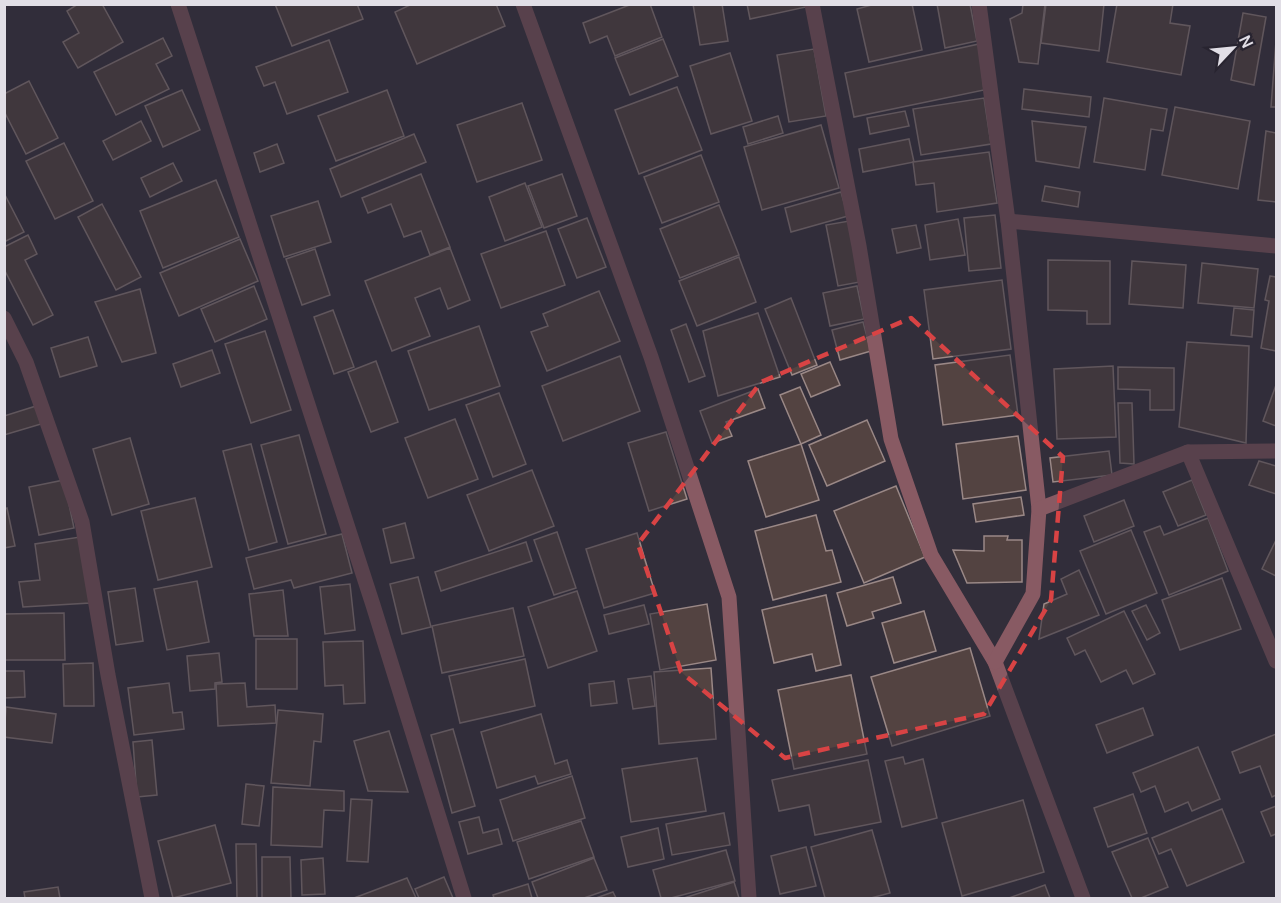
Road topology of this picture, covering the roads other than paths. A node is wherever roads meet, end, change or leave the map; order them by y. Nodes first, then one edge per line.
1 (178, 4) edge
2 (523, 4) edge
3 (812, 4) edge
4 (979, 4) edge
5 (1008, 220) junction
6 (1276, 246) edge
7 (4, 318) edge
8 (1188, 452) junction
9 (1276, 452) edge
10 (1039, 509) junction
11 (1276, 661) edge
12 (995, 662) junction
13 (152, 898) edge
14 (464, 898) edge
15 (749, 898) edge
16 (1083, 898) edge

1 - 14 street
2 - 15 street
3 - 12 street
4 - 5 street
5 - 6 street
5 - 10 street
7 - 13 street
8 - 9 street
8 - 10 street
8 - 11 street
10 - 12 street
12 - 16 street

